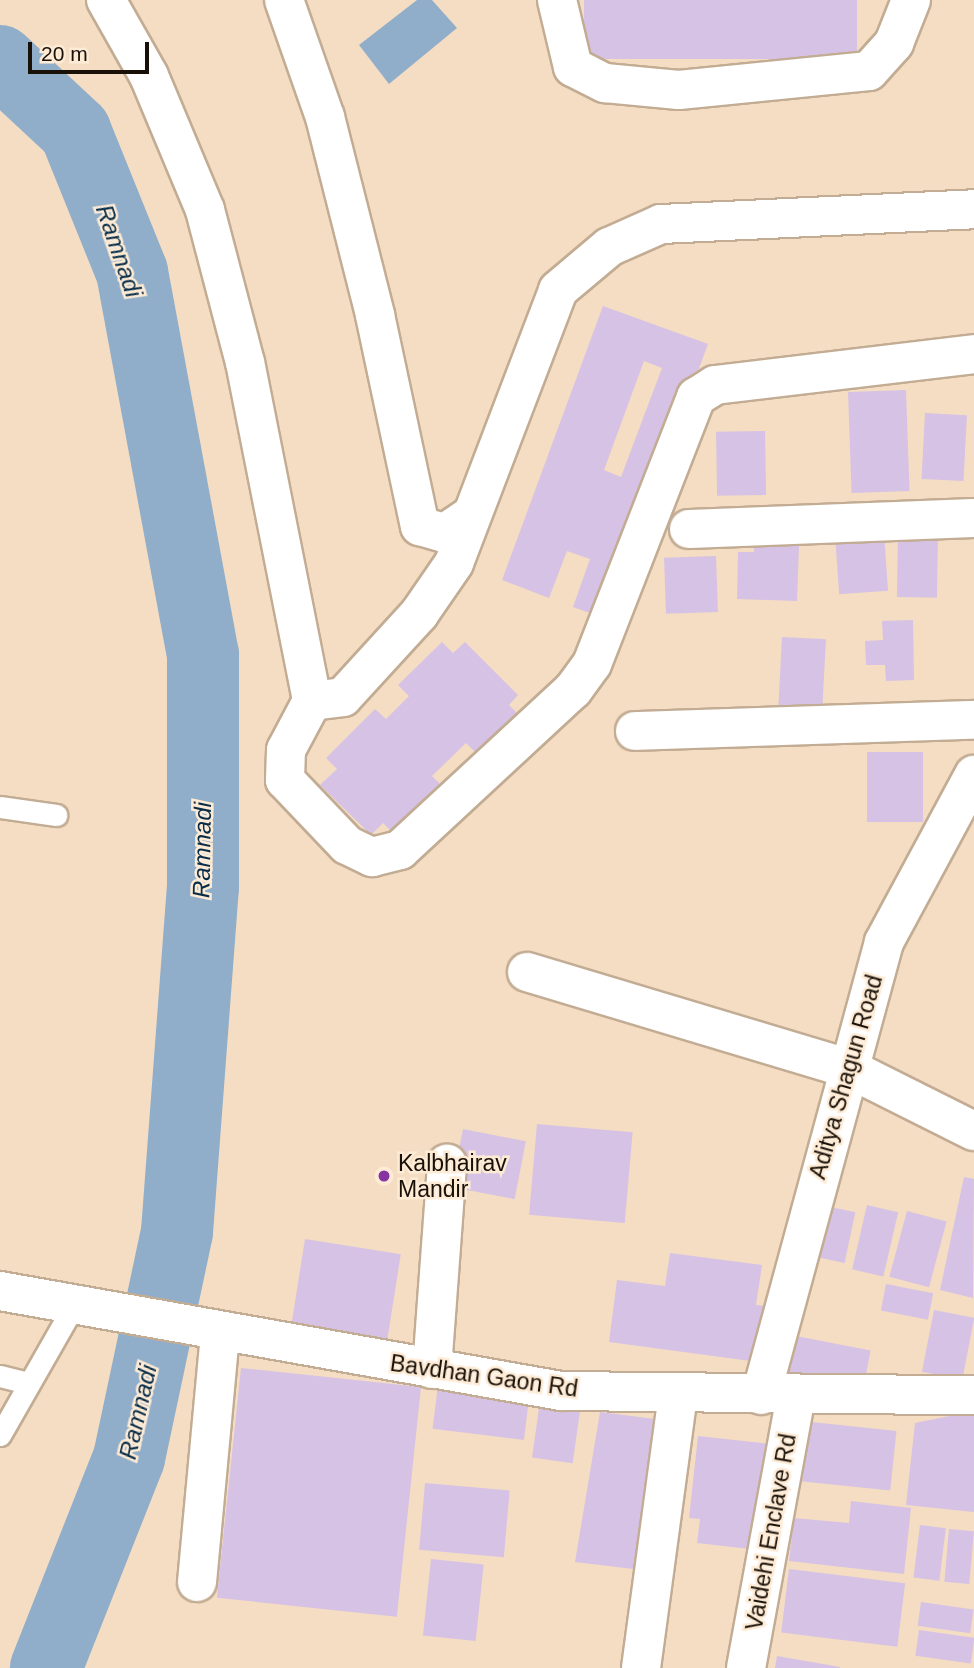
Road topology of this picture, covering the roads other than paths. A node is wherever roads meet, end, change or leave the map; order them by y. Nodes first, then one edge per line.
1 (106, 0) edge
2 (284, 0) edge
3 (557, 0) edge
4 (911, 0) edge
5 (974, 209) edge
6 (974, 354) edge
7 (472, 515) junction
8 (974, 518) edge
9 (689, 529) dead end
10 (312, 701) junction
11 (974, 720) edge
12 (635, 732) dead end
13 (974, 775) edge
14 (0, 807) edge
15 (55, 815) dead end
16 (527, 972) dead end
17 (848, 1068) junction
18 (974, 1131) edge
19 (447, 1164) dead end
20 (0, 1291) edge
21 (85, 1309) junction
22 (208, 1332) junction
23 (432, 1369) junction
24 (0, 1376) edge
25 (29, 1383) junction
26 (678, 1393) junction
27 (778, 1395) junction
28 (974, 1395) edge
29 (0, 1435) edge
30 (197, 1582) dead end
31 (640, 1668) edge
32 (746, 1668) edge

1 - 10 street
2 - 7 street
3 - 4 street
5 - 7 street
6 - 10 street
7 - 10 street
8 - 9 street
11 - 12 street
13 - 17 street, Aditya Shagun Road
14 - 15 lane
16 - 17 street
17 - 18 street
17 - 27 street, Aditya Shagun Road
19 - 23 street
20 - 21 street, Bavdhan Gaon Rd
21 - 22 street, Bavdhan Gaon Rd
21 - 25 lane
22 - 23 street, Bavdhan Gaon Rd
22 - 30 street
23 - 26 street, Bavdhan Gaon Rd
24 - 25 lane
25 - 29 lane
26 - 27 street, Bavdhan Gaon Rd
26 - 31 street
27 - 28 street, Bavdhan Gaon Rd
27 - 32 street, Vaidehi Enclave Rd

